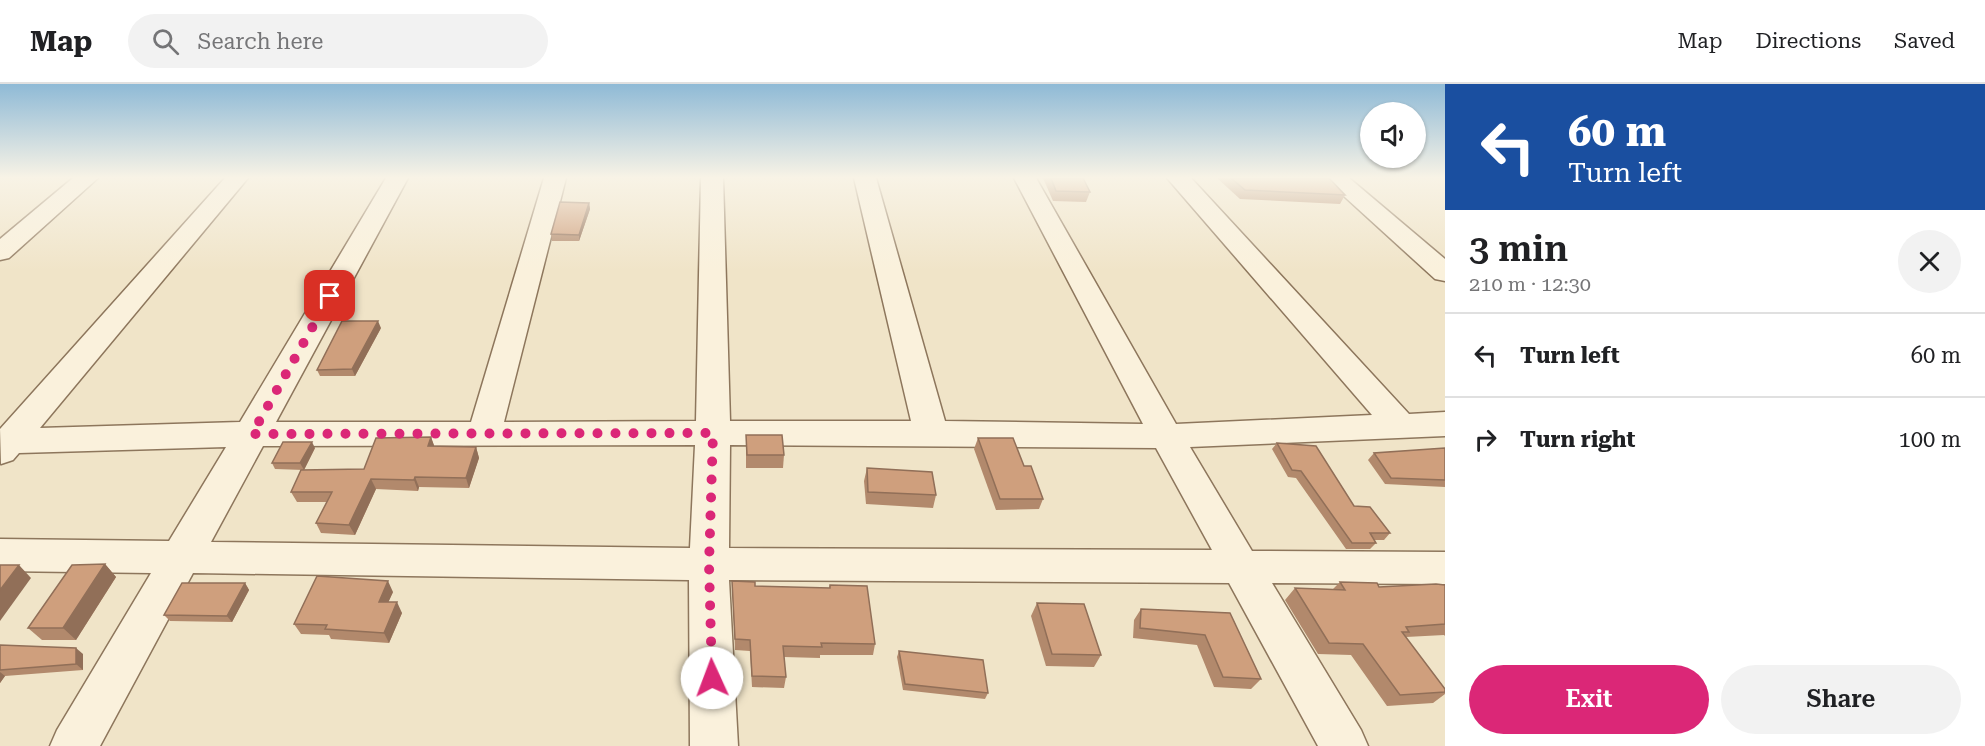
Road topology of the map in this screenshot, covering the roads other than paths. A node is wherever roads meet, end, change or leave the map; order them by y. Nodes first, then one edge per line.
1 (51, 209) edge
2 (210, 209) edge
3 (380, 209) edge
4 (546, 209) edge
5 (712, 209) edge
6 (873, 209) edge
7 (1042, 209) edge
8 (1206, 209) edge
9 (1371, 209) edge
10 (0, 252) edge
11 (1445, 273) edge
12 (1399, 424) junction
13 (1445, 424) edge
14 (713, 433) junction
15 (931, 433) junction
16 (252, 434) junction
17 (484, 434) junction
18 (1166, 436) junction
19 (3, 444) edge
20 (0, 555) edge
21 (182, 558) junction
22 (709, 564) junction
23 (1445, 568) edge
24 (1242, 569) junction
25 (74, 746) edge
26 (714, 746) edge
27 (1344, 746) edge

1 - 10 street
2 - 19 street
3 - 16 street
4 - 17 street
5 - 14 street
6 - 15 street
7 - 18 street
8 - 12 street
9 - 11 street
12 - 13 street
12 - 18 street
14 - 15 street
14 - 17 street
14 - 22 street
15 - 18 street
16 - 17 street
16 - 19 street
16 - 21 street
18 - 24 street
20 - 21 street
21 - 22 street
21 - 25 street
22 - 24 street
22 - 26 street
23 - 24 street
24 - 27 street

